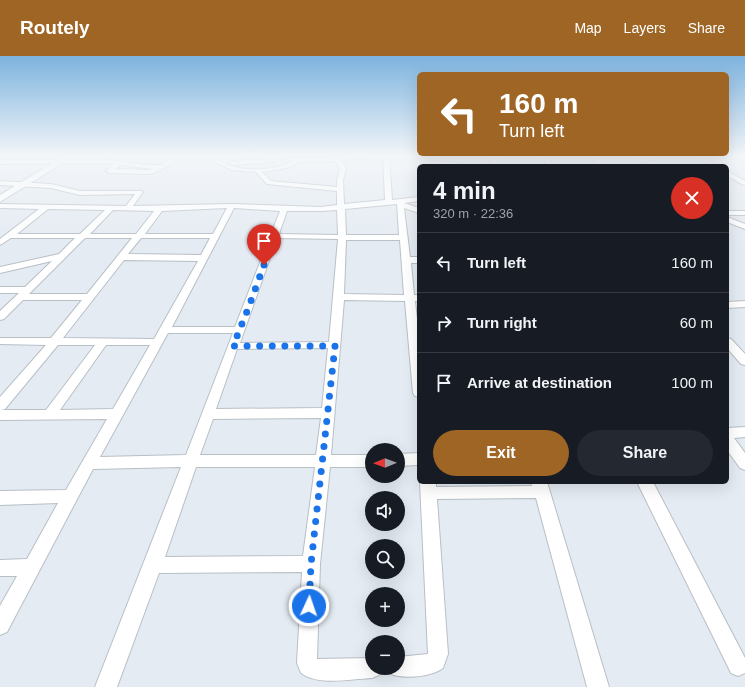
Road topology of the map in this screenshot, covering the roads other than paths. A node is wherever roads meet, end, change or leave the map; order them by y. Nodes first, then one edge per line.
1 (21, 185) edge
2 (38, 185) edge
3 (298, 185) edge
4 (341, 185) edge
5 (387, 185) edge
6 (341, 189) junction
7 (84, 193) junction
8 (0, 199) edge
9 (417, 199) edge
10 (388, 202) junction
11 (400, 203) junction
12 (0, 206) edge
13 (232, 206) junction
14 (46, 207) junction
15 (68, 208) junction
16 (342, 208) junction
17 (110, 209) junction
18 (128, 209) junction
19 (160, 209) junction
20 (284, 209) junction
21 (417, 210) edge
22 (729, 213) edge
23 (745, 213) edge
24 (729, 220) edge
25 (745, 227) edge
26 (9, 236) junction
27 (82, 236) junction
28 (139, 236) junction
29 (216, 236) junction
30 (274, 236) junction
31 (342, 237) junction
32 (404, 238) junction
33 (0, 243) edge
34 (62, 256) junction
35 (122, 257) junction
36 (203, 258) junction
37 (406, 260) junction
38 (417, 260) edge
39 (0, 270) edge
40 (0, 290) edge
41 (23, 294) junction
42 (90, 297) junction
43 (339, 297) junction
44 (415, 297) edge
45 (745, 304) edge
46 (729, 305) edge
47 (0, 317) edge
48 (239, 330) junction
49 (161, 336) junction
50 (0, 341) edge
51 (54, 342) junction
52 (103, 342) junction
53 (729, 344) edge
54 (417, 345) edge
55 (233, 346) junction
56 (335, 346) junction
57 (745, 360) edge
58 (0, 406) edge
59 (327, 413) junction
60 (50, 414) junction
61 (116, 414) junction
62 (208, 414) junction
63 (0, 415) edge
64 (745, 432) edge
65 (729, 434) edge
66 (729, 442) edge
67 (417, 459) edge
68 (191, 460) junction
69 (365, 460) edge
70 (405, 460) edge
71 (324, 462) junction
72 (89, 463) junction
73 (745, 464) edge
74 (646, 484) edge
75 (429, 487) edge
76 (541, 487) edge
77 (70, 496) junction
78 (0, 498) edge
79 (311, 564) junction
80 (153, 566) junction
81 (32, 567) junction
82 (0, 568) edge
83 (0, 625) edge
84 (405, 666) edge
85 (738, 666) dead end
86 (365, 668) edge
87 (106, 687) edge
88 (598, 687) edge

1 - 8 main road
2 - 7 street
3 - 6 street
4 - 6 street
5 - 10 street
6 - 16 street
7 - 15 street
7 - 18 street
9 - 11 street
10 - 11 street
10 - 16 street
11 - 21 street
11 - 32 street
12 - 14 street
13 - 19 street
13 - 20 street
13 - 29 street
14 - 15 street
14 - 26 street
15 - 17 street
16 - 20 street
16 - 31 street
17 - 18 street
17 - 27 street
18 - 19 street
19 - 28 street
20 - 30 street
22 - 23 street
24 - 25 street
26 - 27 street
26 - 33 street
27 - 28 street
27 - 34 street
28 - 29 street
28 - 35 street
29 - 36 street
30 - 31 street
30 - 48 street
31 - 32 street
31 - 43 street
32 - 37 street
34 - 39 street
34 - 41 street
35 - 36 street
35 - 42 street
36 - 49 street
37 - 38 street
37 - 44 street
40 - 41 street
41 - 42 street
41 - 47 street
42 - 51 street
43 - 44 street
43 - 56 street
44 - 54 street
45 - 46 street
48 - 49 street
48 - 55 street
49 - 52 street
49 - 61 street
50 - 51 street
51 - 52 street
51 - 58 street
52 - 60 street
53 - 57 street
55 - 56 street
55 - 62 street
56 - 59 street
59 - 62 street
59 - 71 street
60 - 61 street
60 - 63 street
61 - 72 street
62 - 68 street
64 - 65 street
66 - 73 street
67 - 70 street
68 - 71 street
68 - 72 street
68 - 80 street
69 - 71 street
71 - 79 street
72 - 77 street
74 - 85 street
75 - 76 street
75 - 84 street
76 - 88 street
77 - 78 street
77 - 81 street
79 - 80 street
79 - 86 street
80 - 87 street
81 - 82 street
81 - 83 street

